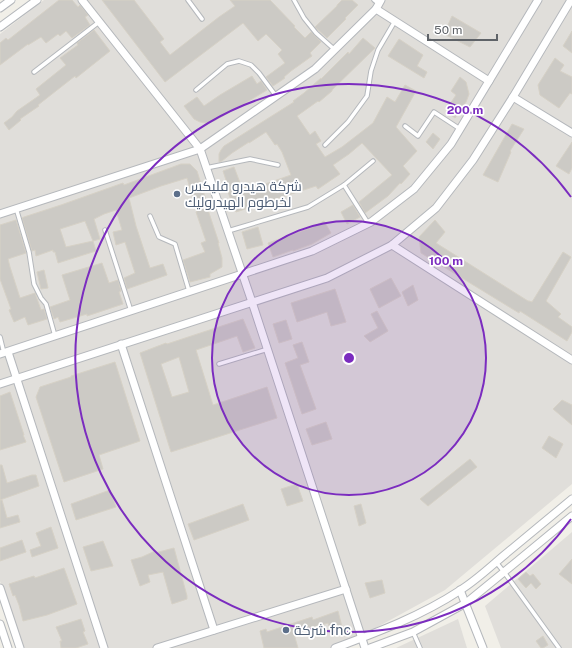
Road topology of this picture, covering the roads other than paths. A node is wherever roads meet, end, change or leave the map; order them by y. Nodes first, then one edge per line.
1 (11, 0) edge
2 (37, 0) edge
3 (82, 0) edge
4 (188, 0) edge
5 (294, 0) edge
6 (538, 0) edge
7 (570, 0) edge
8 (377, 3) edge
9 (0, 8) edge
10 (202, 19) dead end
11 (395, 21) junction
12 (99, 22) junction
13 (0, 27) edge
14 (335, 50) junction
15 (34, 72) dead end
16 (489, 81) junction
17 (196, 90) dead end
18 (276, 96) junction
19 (513, 97) junction
20 (405, 126) dead end
21 (460, 129) junction
22 (572, 133) edge
23 (325, 145) dead end
24 (200, 149) junction
25 (373, 161) dead end
26 (278, 165) dead end
27 (206, 168) junction
28 (344, 185) junction
29 (16, 208) junction
30 (0, 214) edge
31 (150, 216) dead end
32 (368, 223) junction
33 (105, 230) dead end
34 (228, 231) junction
35 (392, 245) junction
36 (243, 274) junction
37 (190, 292) junction
38 (252, 302) junction
39 (131, 311) junction
40 (55, 336) junction
41 (0, 338) edge
42 (121, 344) junction
43 (268, 349) junction
44 (4, 353) edge
45 (572, 360) edge
46 (219, 364) dead end
47 (16, 378) junction
48 (0, 384) edge
49 (572, 499) edge
50 (572, 516) edge
51 (496, 562) junction
52 (504, 572) junction
53 (0, 588) edge
54 (346, 589) junction
55 (460, 590) junction
56 (466, 603) junction
57 (0, 624) edge
58 (214, 630) junction
59 (413, 632) junction
60 (2, 635) edge
61 (362, 638) junction
62 (8, 648) edge
63 (20, 648) edge
64 (104, 648) edge
65 (157, 648) edge
66 (335, 648) edge
67 (365, 648) edge
68 (370, 648) edge
69 (420, 648) edge
70 (483, 648) edge
71 (559, 648) edge

1 - 9 street
2 - 13 street
3 - 12 street
4 - 10 lane
5 - 14 lane
6 - 16 street
7 - 19 street
8 - 11 street
8 - 14 street
11 - 16 street
11 - 23 lane
12 - 15 lane
12 - 24 street
14 - 18 street
16 - 21 street
17 - 18 lane
18 - 24 street
19 - 22 street
19 - 35 street
20 - 21 lane
21 - 32 street
24 - 27 street
24 - 29 street
25 - 28 lane
26 - 27 lane
27 - 34 street
28 - 32 lane
28 - 34 lane
29 - 30 street
29 - 40 lane
31 - 37 lane
32 - 36 street
33 - 39 lane
34 - 36 street
35 - 38 street
35 - 45 street
36 - 37 street
36 - 38 street
37 - 39 street
38 - 42 street
38 - 43 street
39 - 40 street
40 - 44 street
41 - 44 lane
42 - 47 street
42 - 58 street
43 - 46 lane
43 - 54 street
44 - 47 street
47 - 48 street
47 - 64 street
49 - 51 street
50 - 52 street
51 - 52 lane
51 - 55 street
52 - 56 street
52 - 71 lane
53 - 63 street
54 - 58 street
54 - 61 street
55 - 56 street
55 - 61 street
56 - 59 street
56 - 70 street
57 - 60 street
58 - 65 street
59 - 68 street
59 - 69 lane
60 - 62 street
61 - 66 street
61 - 67 street

